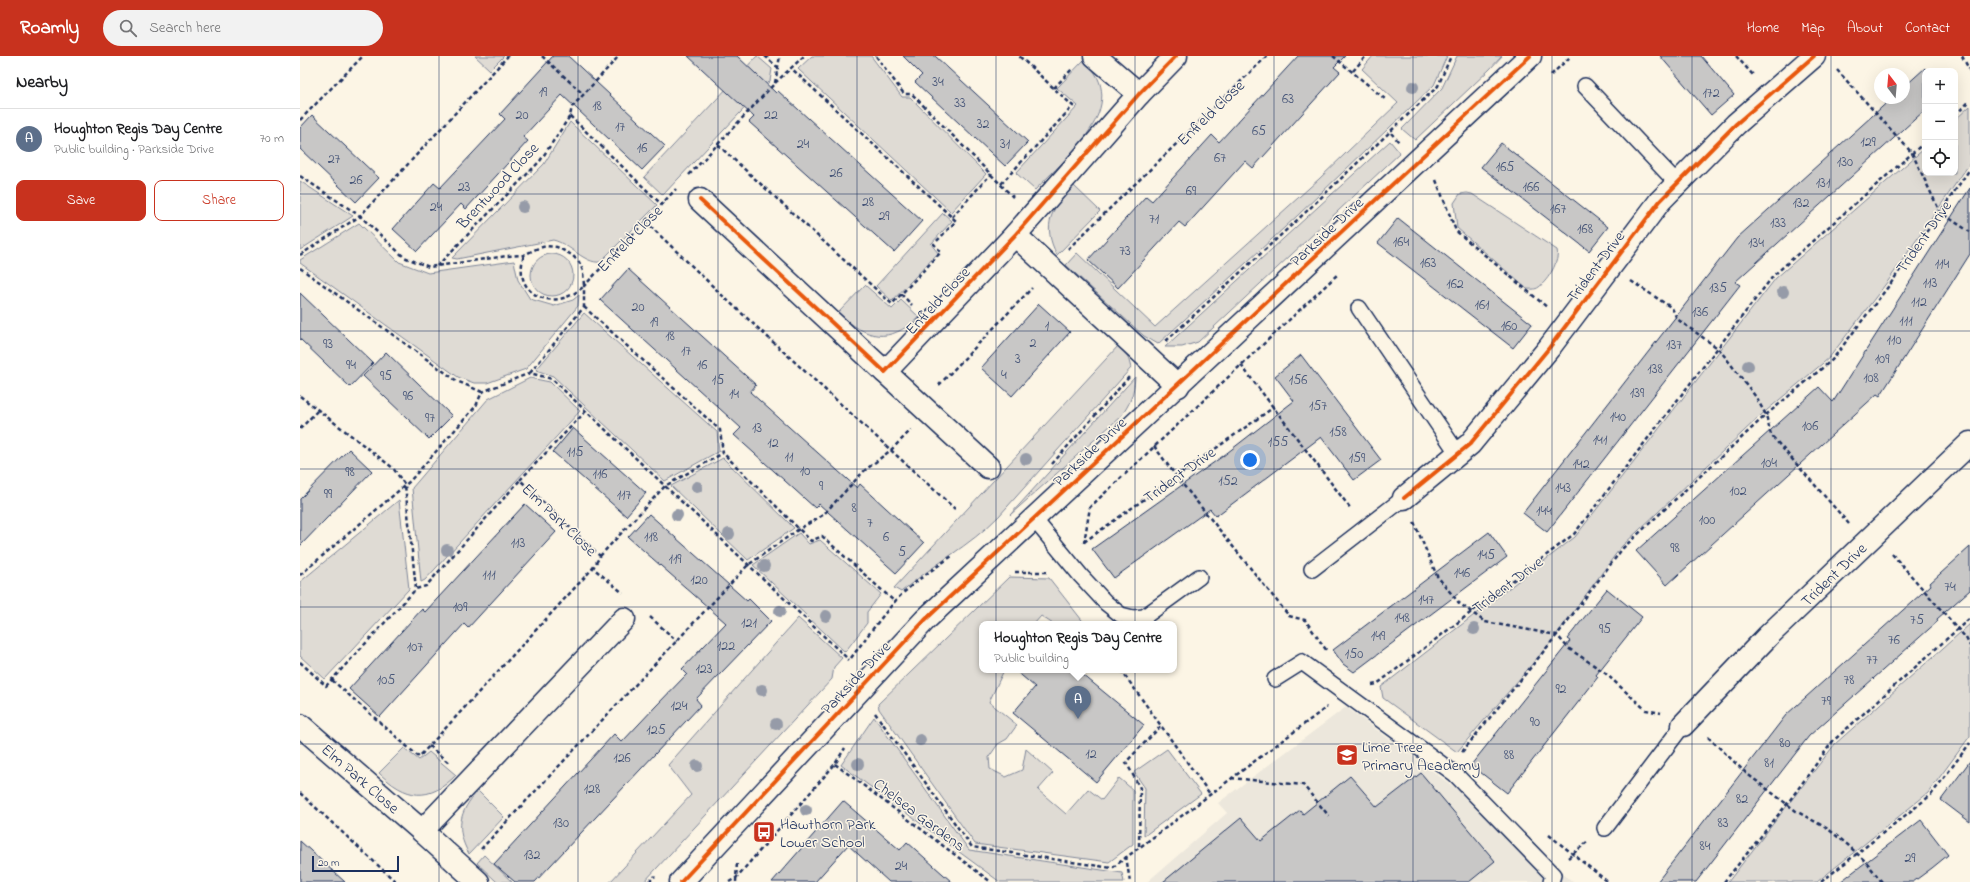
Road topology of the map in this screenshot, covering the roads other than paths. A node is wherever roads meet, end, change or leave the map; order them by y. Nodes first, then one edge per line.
1 (1095, 56) edge
2 (1176, 56) edge
3 (1530, 56) edge
4 (1814, 56) edge
5 (1584, 86) dead end
6 (1139, 94) junction
7 (1677, 183) junction
8 (700, 200) dead end
9 (1014, 235) junction
10 (1359, 308) dead end
11 (885, 372) junction
12 (1178, 386) junction
13 (1970, 443) edge
14 (1458, 454) junction
15 (988, 467) dead end
16 (1404, 498) joint
17 (1034, 519) junction
18 (1312, 568) dead end
19 (1199, 577) dead end
20 (630, 612) road end
21 (1275, 679) dead end
22 (1686, 722) joint
23 (300, 725) edge
24 (1605, 828) dead end
25 (422, 831) junction
26 (470, 875) edge
27 (681, 882) edge
28 (1551, 882) edge

1 - 6 street
2 - 6 street, Enfield Close
3 - 12 street, Parkside Drive
4 - 7 street, Trident Drive
5 - 7 lane
6 - 9 street, Enfield Close
7 - 14 street, Trident Drive
8 - 11 street
9 - 11 street, Enfield Close
9 - 12 street
10 - 14 lane
11 - 15 street
12 - 17 street, Parkside Drive
13 - 22 street, Trident Drive
14 - 16 street, Trident Drive
16 - 18 lane
17 - 19 lane
17 - 27 street, Parkside Drive
20 - 25 street
21 - 28 lane
22 - 24 lane
23 - 25 street, Elm Park Close
25 - 26 street, Elm Park Close

